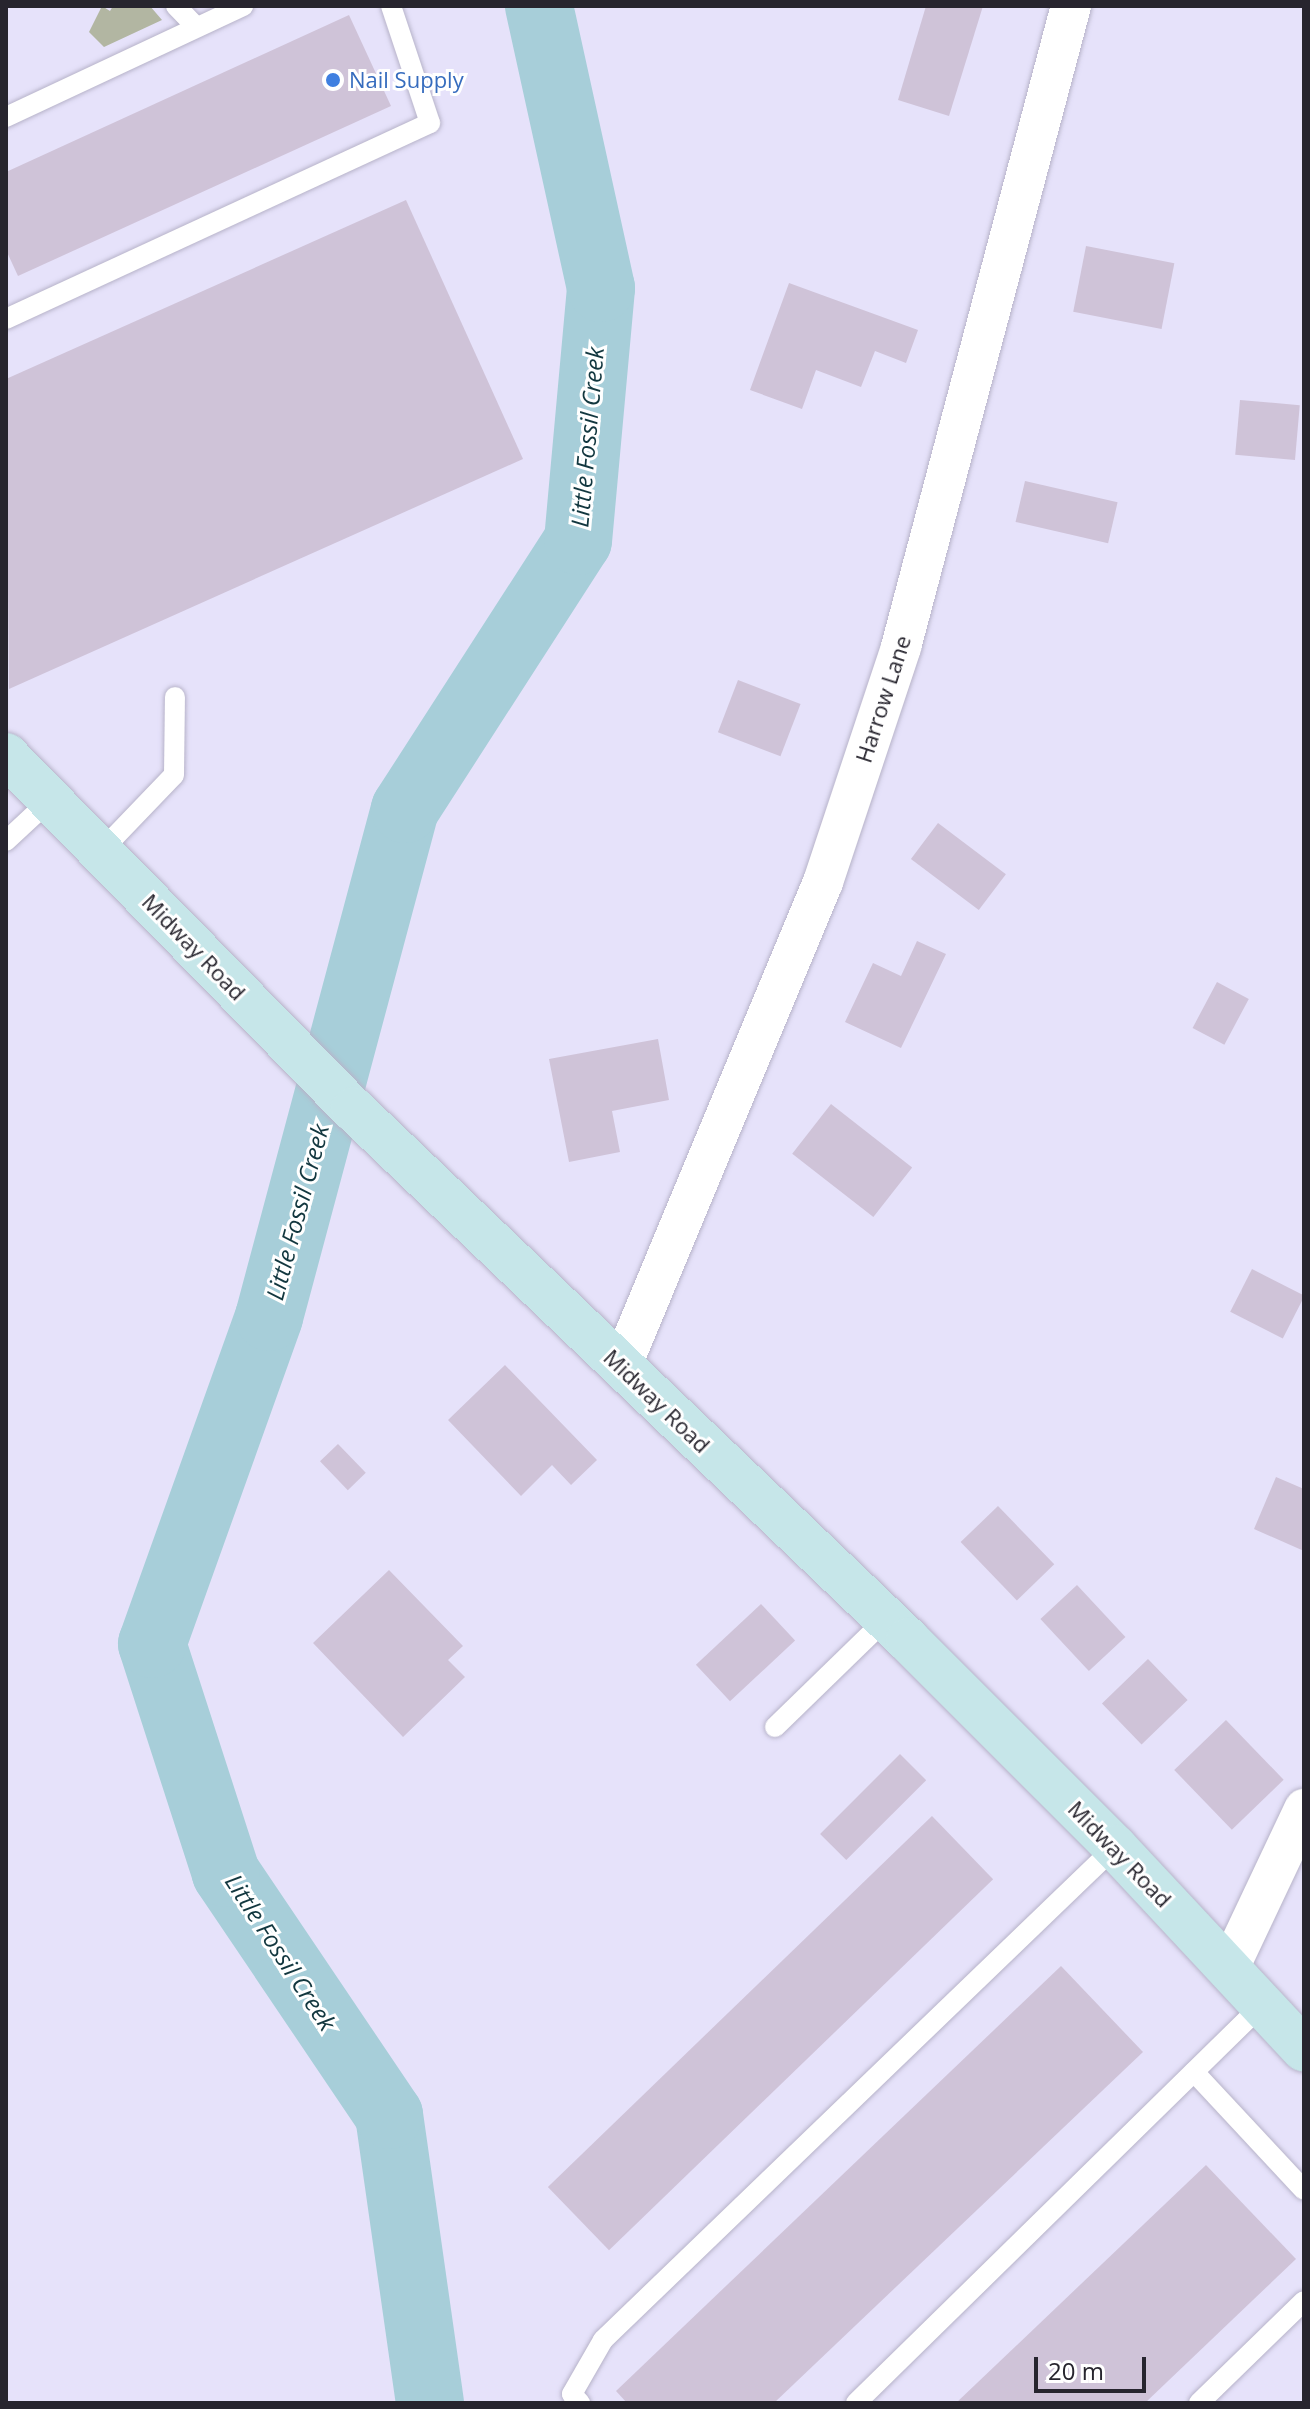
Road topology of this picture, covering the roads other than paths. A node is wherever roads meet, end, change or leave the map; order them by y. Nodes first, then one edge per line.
1 (176, 6) edge
2 (243, 6) edge
3 (391, 6) edge
4 (1071, 6) edge
5 (196, 27) junction
6 (6, 117) edge
7 (6, 319) edge
8 (175, 697) dead end
9 (6, 755) edge
10 (50, 800) junction
11 (6, 841) edge
12 (101, 851) junction
13 (621, 1367) junction
14 (886, 1619) junction
15 (775, 1727) dead end
16 (1304, 1809) edge
17 (1115, 1847) junction
18 (1229, 1968) junction
19 (1262, 2005) junction
20 (1304, 2050) edge
21 (1194, 2072) junction
22 (1304, 2190) edge
23 (1303, 2305) edge
24 (580, 2403) edge
25 (856, 2403) edge
26 (1199, 2403) edge

1 - 5 lane
2 - 5 lane
3 - 7 lane
4 - 13 street, Harrow Lane
5 - 6 lane
8 - 12 lane
9 - 10 main road, Midway Road
10 - 11 lane
10 - 12 main road, Midway Road
12 - 13 main road, Midway Road
13 - 14 main road, Midway Road
14 - 15 lane
14 - 17 main road, Midway Road
16 - 18 street
17 - 18 main road, Midway Road
17 - 24 lane
18 - 19 main road, Midway Road
19 - 20 main road, Midway Road
19 - 21 lane
21 - 22 lane
21 - 25 lane
23 - 26 lane

